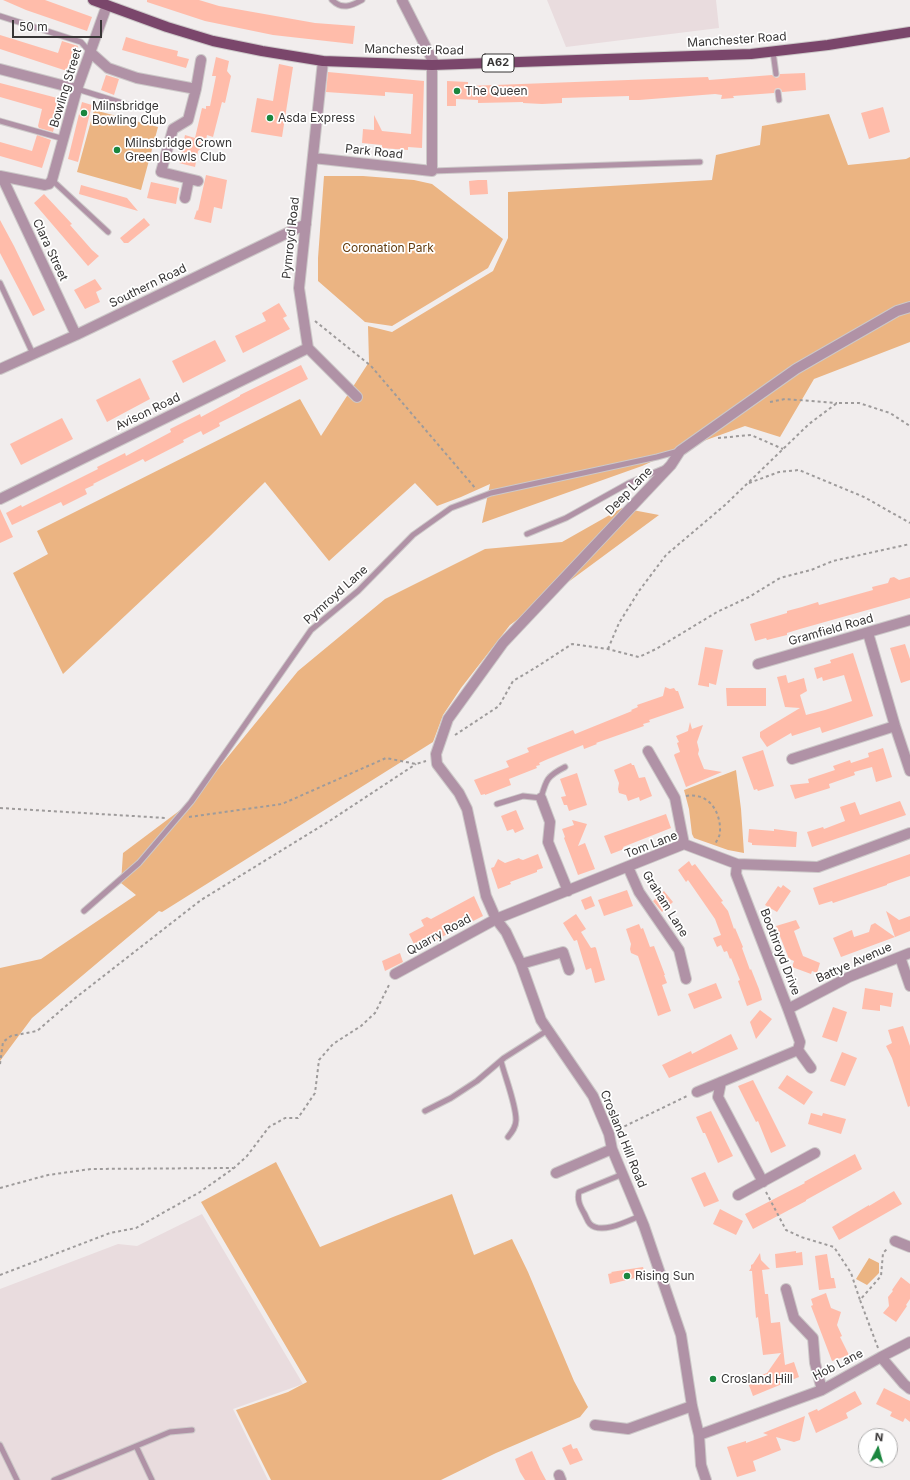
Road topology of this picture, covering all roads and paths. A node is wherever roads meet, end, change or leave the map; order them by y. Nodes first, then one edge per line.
1 (93, 0) edge
2 (332, 0) edge
3 (362, 0) edge
4 (402, 0) edge
5 (107, 5) junction
6 (0, 16) edge
7 (910, 32) edge
8 (90, 52) junction
9 (774, 52) junction
10 (201, 60) dead end
11 (323, 61) junction
12 (433, 65) junction
13 (0, 69) edge
14 (776, 74) dead end
15 (77, 89) junction
16 (196, 89) junction
17 (778, 92) dead end
18 (779, 100) dead end
19 (132, 106) dead end
20 (0, 121) edge
21 (64, 139) junction
22 (313, 158) junction
23 (700, 162) dead end
24 (432, 171) junction
25 (1, 176) edge
26 (52, 180) junction
27 (185, 198) dead end
28 (306, 224) junction
29 (108, 232) dead end
30 (0, 283) edge
31 (910, 307) edge
32 (302, 311) junction
33 (76, 335) junction
34 (308, 348) junction
35 (33, 354) junction
36 (0, 369) edge
37 (357, 397) dead end
38 (756, 398) junction
39 (837, 403) junction
40 (910, 426) edge
41 (714, 438) dead end
42 (783, 449) junction
43 (680, 451) junction
44 (671, 465) junction
45 (747, 484) junction
46 (482, 496) junction
47 (0, 499) edge
48 (910, 523) edge
49 (527, 534) dead end
50 (910, 544) edge
51 (910, 620) edge
52 (868, 633) junction
53 (608, 649) junction
54 (758, 664) dead end
55 (895, 726) junction
56 (438, 746) junction
57 (648, 751) dead end
58 (792, 759) dead end
59 (436, 761) junction
60 (416, 764) junction
61 (565, 767) dead end
62 (910, 771) edge
63 (541, 798) junction
64 (675, 798) junction
65 (497, 804) dead end
66 (0, 808) edge
67 (177, 819) junction
68 (910, 833) edge
69 (684, 844) junction
70 (711, 854) junction
71 (737, 864) junction
72 (628, 867) junction
73 (568, 891) junction
74 (84, 910) dead end
75 (496, 919) junction
76 (910, 953) edge
77 (900, 957) junction
78 (521, 964) junction
79 (569, 970) dead end
80 (395, 974) joint
81 (686, 979) dead end
82 (910, 986) edge
83 (788, 1009) junction
84 (548, 1030) junction
85 (798, 1050) junction
86 (501, 1061) junction
87 (0, 1064) edge
88 (811, 1068) dead end
89 (721, 1082) junction
90 (697, 1092) joint
91 (425, 1111) dead end
92 (609, 1134) junction
93 (508, 1137) dead end
94 (612, 1149) junction
95 (815, 1152) dead end
96 (234, 1168) junction
97 (556, 1173) dead end
98 (623, 1174) junction
99 (764, 1182) junction
100 (0, 1188) edge
101 (738, 1194) dead end
102 (640, 1216) junction
103 (895, 1241) joint
104 (910, 1247) edge
105 (0, 1275) edge
106 (786, 1289) dead end
107 (860, 1300) junction
108 (910, 1342) edge
109 (882, 1357) junction
110 (910, 1389) edge
111 (822, 1390) junction
112 (692, 1406) junction
113 (595, 1425) dead end
114 (192, 1430) dead end
115 (699, 1435) junction
116 (0, 1445) edge
117 (136, 1446) junction
118 (17, 1480) edge
119 (54, 1480) edge
120 (152, 1480) edge
121 (706, 1480) edge

1 - 5 main road, Manchester Road / A62
2 - 3 lane
4 - 12 street
5 - 8 street, Bowling Street
5 - 11 main road, Manchester Road / A62
6 - 8 lane
7 - 9 main road, Manchester Road / A62
8 - 15 street, Bowling Street
8 - 16 street
9 - 12 main road, Manchester Road / A62
9 - 14 lane
10 - 16 street
11 - 12 main road, Manchester Road / A62
11 - 22 street, Pymroyd Road
12 - 24 street
13 - 15 street
15 - 19 lane
15 - 21 street, Bowling Street
16 - 27 street
17 - 18 lane
20 - 21 lane
21 - 26 street, Bowling Street
22 - 24 street, Park Road
22 - 28 street, Pymroyd Road
23 - 24 lane
25 - 26 street
25 - 33 street, Clara Street
26 - 29 lane
28 - 32 street, Pymroyd Road
28 - 33 street, Southern Road
30 - 35 lane
31 - 38 street, Deep Lane
32 - 34 street, Pymroyd Road
32 - 46 path
33 - 35 street, Southern Road
34 - 37 street
34 - 47 street, Avison Road
35 - 36 street, Southern Road
38 - 39 path
38 - 43 street, Deep Lane
39 - 40 path
39 - 42 path
41 - 42 path
42 - 45 path
43 - 44 street, Deep Lane
43 - 46 lane, Pymroyd Lane
44 - 49 lane
44 - 56 street, Deep Lane
45 - 48 path
45 - 53 path
46 - 67 lane, Pymroyd Lane
50 - 53 path
51 - 52 street, Gramfield Road
52 - 54 street, Gramfield Road
52 - 55 street
53 - 56 path
55 - 58 street
55 - 62 street
56 - 59 street, Deep Lane
57 - 64 street
59 - 60 path
59 - 75 street, Crosland Hill Road
60 - 67 path
60 - 87 path
61 - 63 lane
63 - 65 lane
63 - 73 street
64 - 69 street
64 - 70 path
66 - 67 path
67 - 74 lane, Pymroyd Lane
68 - 71 street, Tom Lane
69 - 70 street, Tom Lane
69 - 72 street, Tom Lane
70 - 71 street, Tom Lane
71 - 83 street, Boothroyd Drive
72 - 73 street, Tom Lane
72 - 81 street, Graham Lane
73 - 75 street, Tom Lane
75 - 78 street, Crosland Hill Road
75 - 80 street, Quarry Road
76 - 77 street, Battye Avenue
77 - 82 street
77 - 83 street, Battye Avenue
78 - 79 street
78 - 84 street, Crosland Hill Road
80 - 96 path
83 - 85 street, Boothroyd Drive
84 - 86 lane
84 - 92 street, Crosland Hill Road
85 - 88 street, Boothroyd Drive
85 - 89 street
86 - 91 lane
86 - 93 lane
89 - 90 street
89 - 99 street
90 - 92 path
92 - 94 street, Crosland Hill Road
94 - 97 street
94 - 98 street, Crosland Hill Road
95 - 99 street
96 - 100 path
96 - 105 path
98 - 102 street, Crosland Hill Road
98 - 102 lane
99 - 101 street
99 - 107 path
102 - 112 street, Crosland Hill Road
103 - 104 street
103 - 107 path
106 - 111 street
107 - 109 path
108 - 109 street
109 - 110 street, Hob Lane
109 - 111 street, Hob Lane
111 - 115 street, Hob Lane
112 - 113 street
112 - 115 street, Crosland Hill Road
114 - 117 lane
115 - 121 street, Crosland Hill Road
116 - 118 lane
117 - 119 lane
117 - 120 lane

